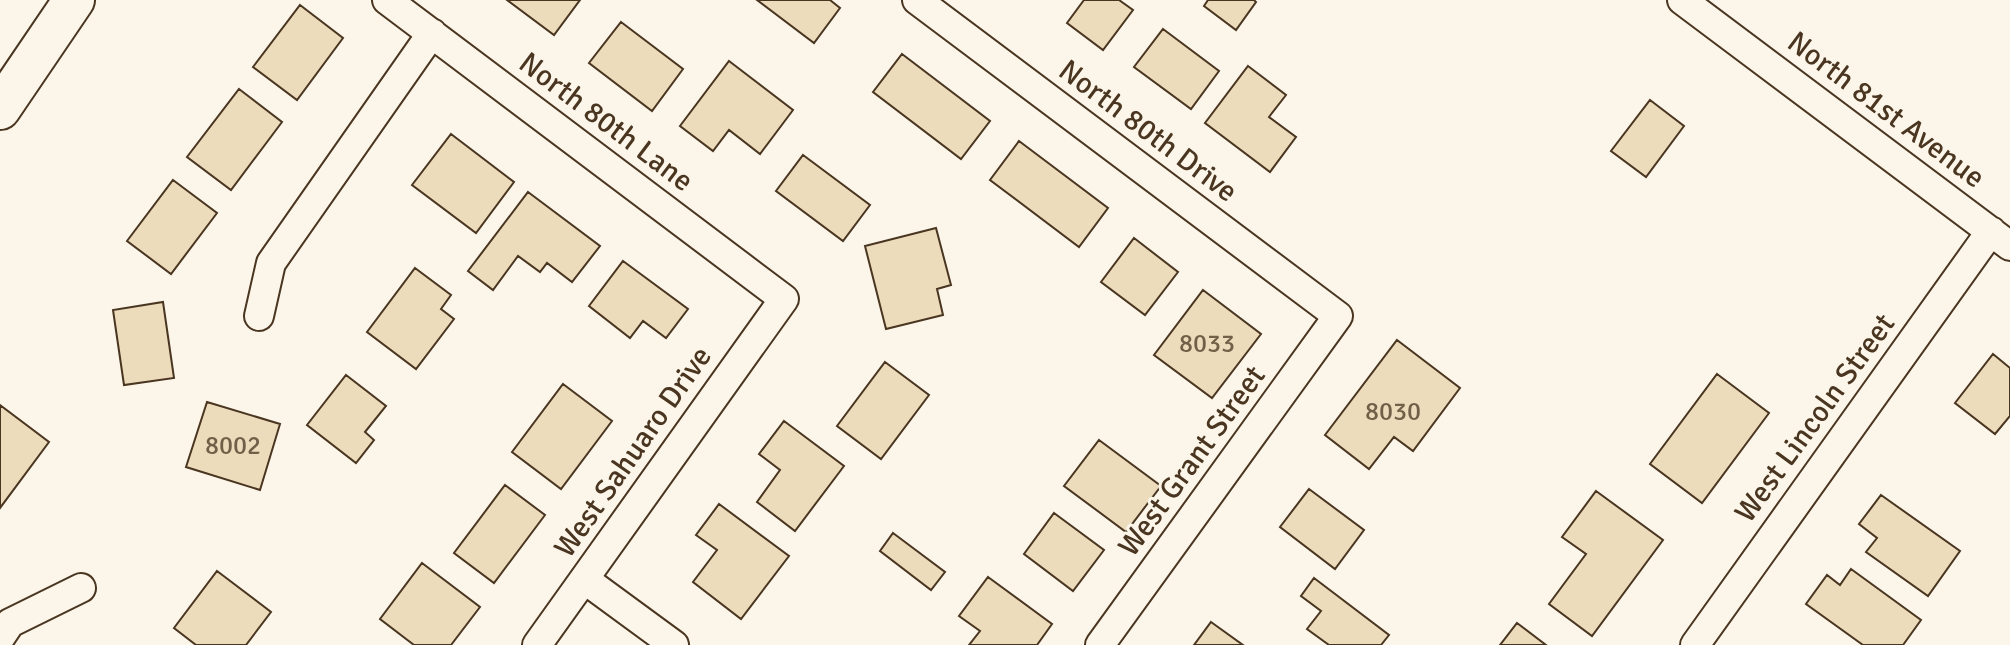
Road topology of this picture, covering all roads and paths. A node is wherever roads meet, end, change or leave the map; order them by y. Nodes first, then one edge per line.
1 (74, 0) edge
2 (387, 0) edge
3 (917, 0) edge
4 (1682, 0) edge
5 (432, 33) junction
6 (0, 109) edge
7 (2000, 239) edge
8 (784, 299) joint
9 (259, 316) dead end
10 (1338, 316) joint
11 (584, 579) junction
12 (81, 588) dead end
13 (0, 638) edge
14 (537, 645) edge
15 (674, 645) edge
16 (1100, 645) edge
17 (1695, 645) edge

1 - 6 main road
2 - 5 street, North 80th Lane
3 - 10 street, North 80th Drive
4 - 7 street, North 81st Avenue
5 - 8 street, North 80th Lane
5 - 9 street
7 - 17 street, West Lincoln Street
8 - 11 street, West Sahuaro Drive
10 - 16 street, West Grant Street
11 - 14 street, West Sahuaro Drive
11 - 15 street
12 - 13 street

